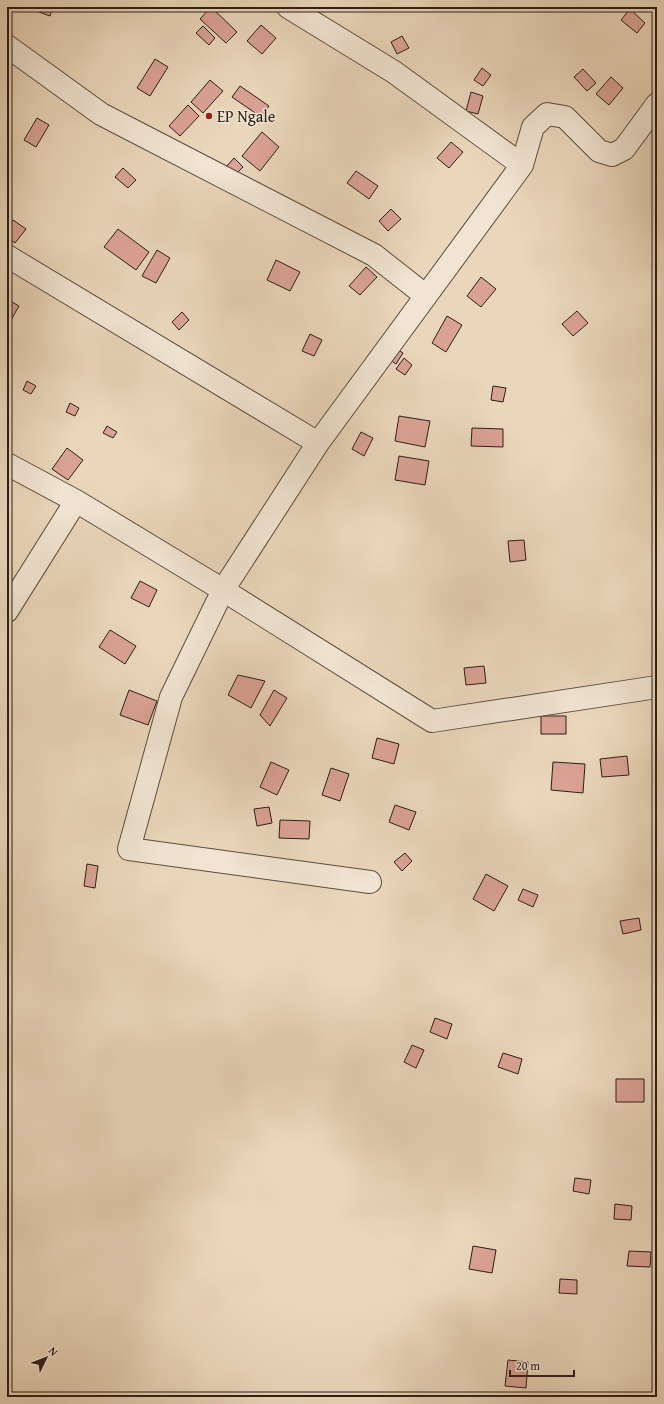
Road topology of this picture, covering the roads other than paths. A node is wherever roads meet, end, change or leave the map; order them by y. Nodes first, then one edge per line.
1 (288, 7) edge
2 (7, 46) edge
3 (657, 104) edge
4 (522, 165) junction
5 (7, 256) edge
6 (426, 296) junction
7 (318, 443) junction
8 (7, 464) edge
9 (76, 501) junction
10 (223, 590) junction
11 (7, 611) edge
12 (657, 686) edge
13 (370, 882) dead end

1 - 4 street
2 - 6 street
3 - 4 street
4 - 6 street
5 - 7 street
6 - 7 street
7 - 10 street
8 - 9 street
9 - 10 street
9 - 11 street
10 - 12 street
10 - 13 street

